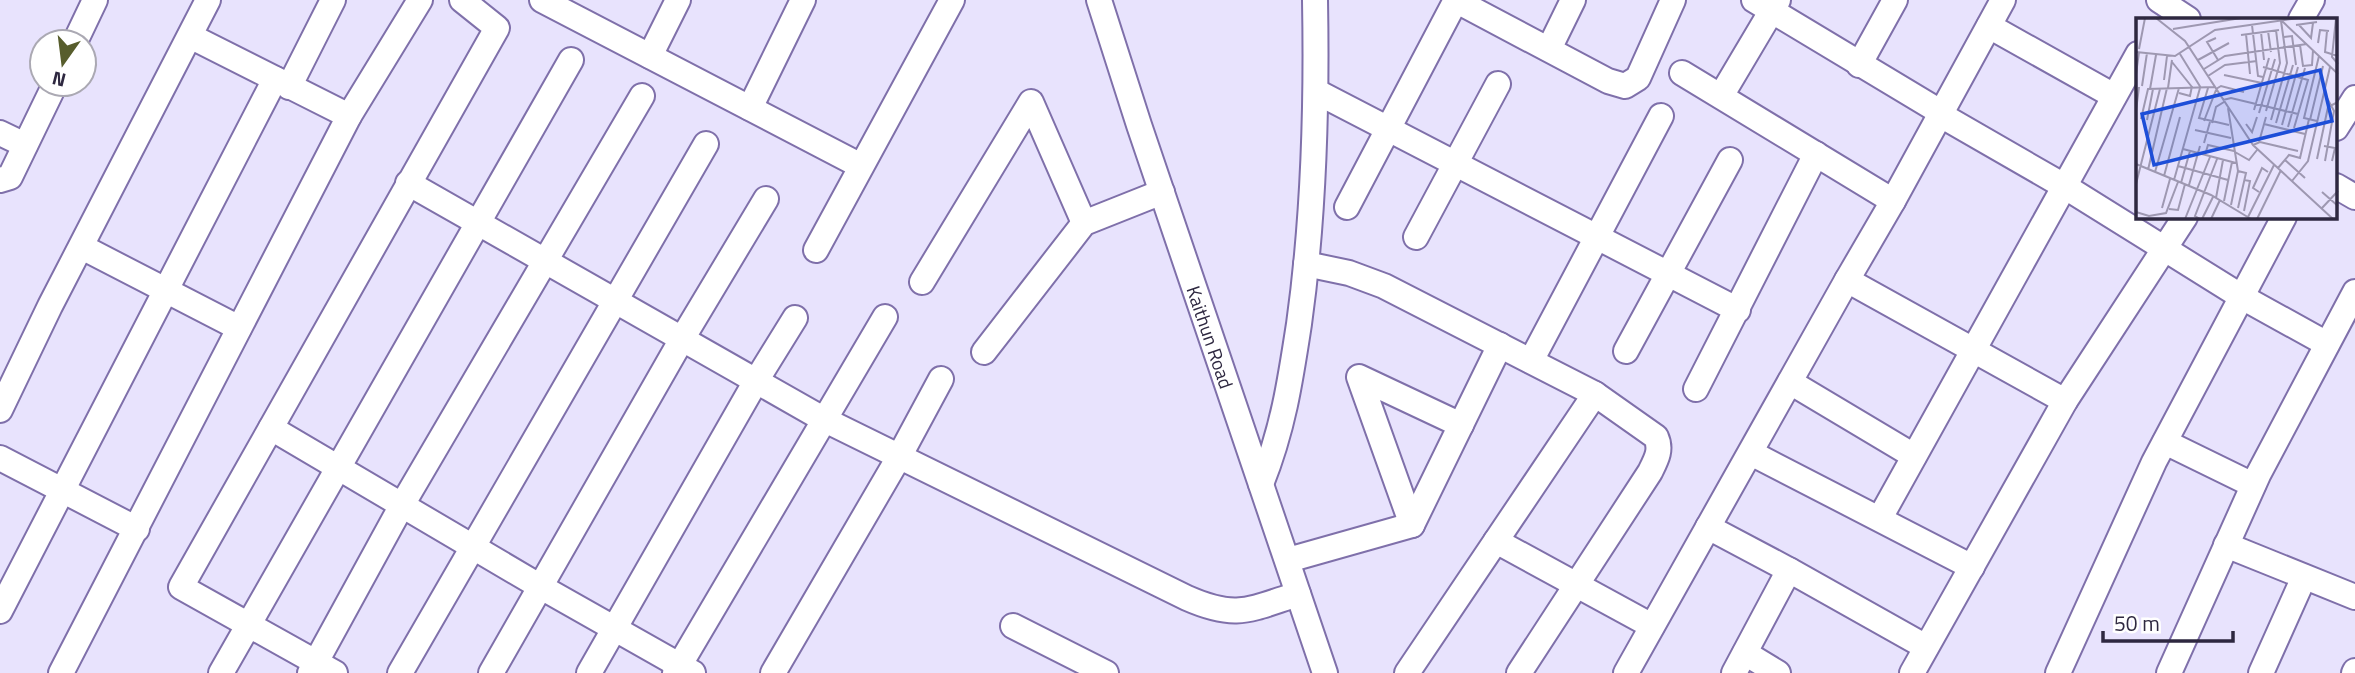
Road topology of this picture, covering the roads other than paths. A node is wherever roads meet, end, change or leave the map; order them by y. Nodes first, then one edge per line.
1 (95, 0) edge
2 (208, 0) edge
3 (333, 0) edge
4 (420, 0) edge
5 (462, 0) edge
6 (678, 0) edge
7 (803, 0) edge
8 (952, 0) edge
9 (1099, 0) edge
10 (1315, 0) edge
11 (1456, 0) edge
12 (1573, 0) edge
13 (1673, 0) edge
14 (1895, 0) edge
15 (2003, 0) edge
16 (2312, 0) edge
17 (554, 3) edge
18 (1768, 4) edge
19 (2163, 6) edge
20 (2187, 18) edge
21 (2302, 18) edge
22 (1989, 26) junction
23 (82, 28) edge
24 (190, 36) junction
25 (1549, 49) junction
26 (650, 56) junction
27 (2136, 58) edge
28 (571, 60) dead end
29 (1859, 65) junction
30 (1682, 73) dead end
31 (282, 83) junction
32 (1498, 84) dead end
33 (1317, 92) junction
34 (642, 96) dead end
35 (1721, 96) junction
36 (2114, 96) junction
37 (47, 98) edge
38 (2355, 98) edge
39 (750, 108) junction
40 (1941, 114) junction
41 (349, 116) junction
42 (1661, 116) dead end
43 (2338, 125) edge
44 (1388, 129) junction
45 (0, 133) edge
46 (706, 144) dead end
47 (25, 145) junction
48 (1816, 154) junction
49 (1730, 160) dead end
50 (1455, 164) junction
51 (861, 166) junction
52 (0, 180) edge
53 (408, 183) junction
54 (2064, 186) junction
55 (2338, 187) edge
56 (1162, 192) junction
57 (2355, 197) edge
58 (766, 200) dead end
59 (1893, 201) junction
60 (1347, 206) dead end
61 (2184, 219) edge
62 (2283, 219) edge
63 (478, 223) junction
64 (1084, 223) junction
65 (1416, 237) dead end
66 (1596, 237) junction
67 (82, 247) junction
68 (816, 250) dead end
69 (2164, 250) junction
70 (544, 261) junction
71 (1306, 264) junction
72 (1668, 274) junction
73 (1847, 280) junction
74 (922, 282) dead end
75 (166, 290) junction
76 (2355, 292) edge
77 (2242, 298) junction
78 (615, 302) junction
79 (1738, 310) junction
80 (885, 317) dead end
81 (795, 318) dead end
82 (240, 328) junction
83 (682, 339) junction
84 (2327, 344) junction
85 (1500, 345) junction
86 (1973, 350) junction
87 (1626, 351) dead end
88 (984, 352) dead end
89 (1531, 360) junction
90 (941, 379) dead end
91 (756, 381) junction
92 (1790, 382) junction
93 (1696, 389) dead end
94 (1595, 394) junction
95 (2065, 401) junction
96 (0, 410) edge
97 (823, 419) junction
98 (1461, 425) junction
99 (271, 428) junction
100 (2165, 442) junction
101 (1751, 453) junction
102 (1914, 456) junction
103 (899, 457) junction
104 (0, 458) edge
105 (339, 467) junction
106 (1261, 484) junction
107 (2253, 485) junction
108 (64, 491) junction
109 (402, 505) junction
110 (1880, 518) junction
111 (1412, 525) junction
112 (1708, 527) junction
113 (136, 529) junction
114 (1496, 541) junction
115 (2226, 545) junction
116 (474, 547) junction
117 (1288, 560) junction
118 (1972, 567) junction
119 (1788, 570) junction
120 (2304, 577) junction
121 (1576, 584) junction
122 (541, 587) junction
123 (1298, 594) junction
124 (2355, 597) edge
125 (0, 611) edge
126 (249, 625) junction
127 (1013, 626) dead end
128 (1652, 626) junction
129 (615, 629) junction
130 (1926, 647) junction
131 (1739, 663) edge
132 (320, 669) edge
133 (683, 671) edge
134 (61, 673) edge
135 (221, 673) edge
136 (400, 673) edge
137 (491, 673) edge
138 (589, 673) edge
139 (773, 673) edge
140 (1106, 673) edge
141 (1325, 673) edge
142 (1407, 673) edge
143 (1519, 673) edge
144 (1626, 673) edge
145 (1778, 673) edge
146 (1912, 673) edge
147 (2058, 673) edge
148 (2169, 673) edge
149 (2261, 673) edge

1 - 23 street
2 - 24 street
3 - 31 street
4 - 41 street
5 - 53 street
6 - 26 street
7 - 39 street
8 - 51 street
9 - 56 street, Kaithun Road
10 - 33 street
11 - 25 street
11 - 44 street
12 - 25 street
13 - 25 street
14 - 29 street
15 - 22 street
16 - 21 street
17 - 26 street
18 - 29 street
18 - 35 street
19 - 20 street
22 - 36 street
22 - 40 street
24 - 31 street
24 - 67 street
26 - 39 street
27 - 36 street
28 - 63 street
29 - 40 street
30 - 35 street
31 - 41 street
31 - 75 street
32 - 50 street
33 - 44 street
33 - 71 street
34 - 70 street
35 - 48 street
36 - 54 street
37 - 47 street
38 - 43 street
39 - 51 street
40 - 54 street
40 - 59 street
41 - 82 street
42 - 66 street
44 - 50 street
44 - 60 street
45 - 47 street
46 - 78 street
47 - 52 street
48 - 59 street
48 - 79 street
49 - 72 street
50 - 65 street
50 - 66 street
51 - 68 street
53 - 63 street
53 - 99 street
54 - 69 street
54 - 86 street
55 - 57 street
56 - 64 street
56 - 106 street, Kaithun Road
58 - 83 street
59 - 73 street
61 - 69 street
62 - 77 street
63 - 70 street
63 - 105 street
64 - 74 street
64 - 88 street
66 - 72 street
66 - 89 street
67 - 75 street
67 - 96 street
69 - 77 street
69 - 95 street
70 - 78 street
70 - 109 street
71 - 85 street
71 - 106 street
72 - 79 street
72 - 87 street
73 - 86 street
73 - 92 street
75 - 82 street
75 - 108 street
76 - 84 street
77 - 84 street
77 - 100 street
78 - 83 street
78 - 116 street
79 - 93 street
80 - 97 street
81 - 91 street
82 - 113 street
83 - 91 street
83 - 122 street
84 - 107 street
85 - 89 street
85 - 98 street
86 - 95 street
86 - 102 street
89 - 94 street
90 - 103 street
91 - 97 street
91 - 129 street
92 - 101 street
92 - 102 street
94 - 114 street
94 - 121 street
95 - 118 street
97 - 103 street
97 - 133 street
98 - 111 street
98 - 111 street
99 - 105 street
99 - 126 street
100 - 107 street
100 - 147 street
101 - 110 street
101 - 112 street
102 - 110 street
103 - 123 street
103 - 139 street
104 - 108 street
105 - 109 street
105 - 126 street
106 - 117 street, Kaithun Road
107 - 115 street
108 - 113 street
108 - 125 street
109 - 116 street
109 - 132 street
110 - 118 street
111 - 117 street
112 - 119 street
112 - 128 street
113 - 134 street
114 - 121 street
114 - 142 street
115 - 120 street
115 - 148 street
116 - 122 street
116 - 136 street
117 - 123 street, Kaithun Road
118 - 130 street
119 - 130 street
119 - 131 street
120 - 124 street
120 - 149 street
121 - 128 street
121 - 143 street
122 - 129 street
122 - 137 street
123 - 141 street, Kaithun Road
126 - 132 street
126 - 135 street
127 - 140 street
128 - 144 street
129 - 133 street
129 - 138 street
130 - 146 street
131 - 145 street

